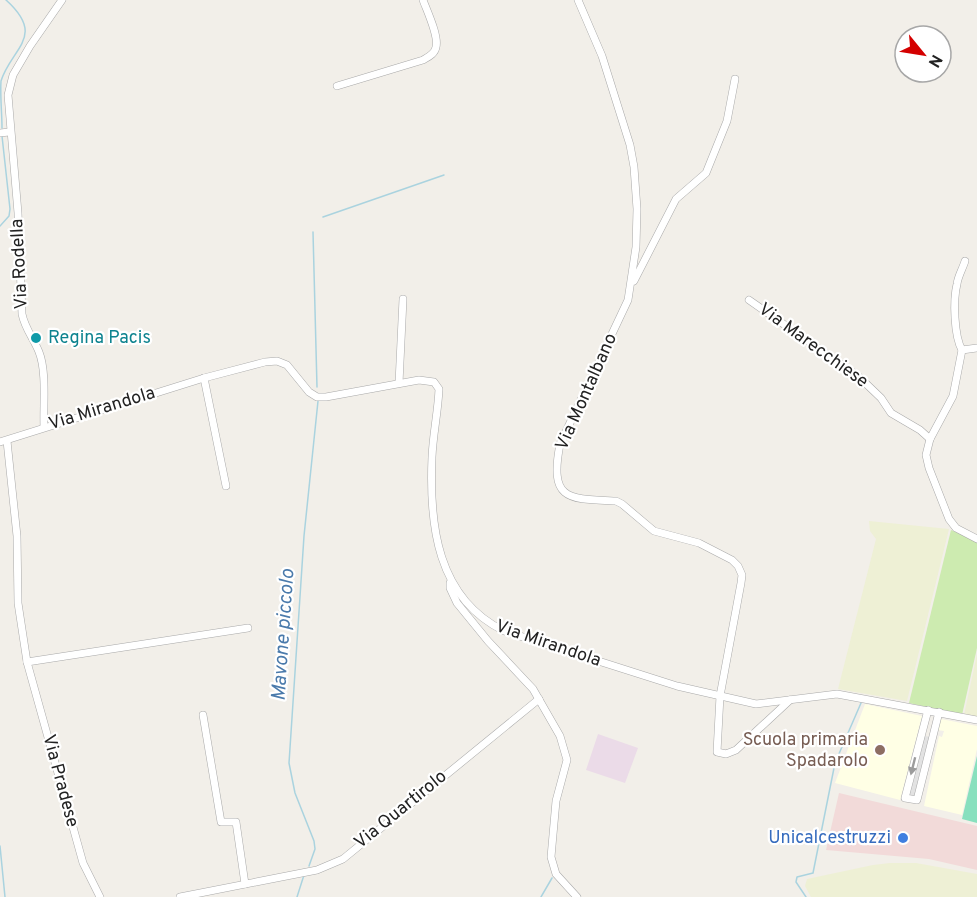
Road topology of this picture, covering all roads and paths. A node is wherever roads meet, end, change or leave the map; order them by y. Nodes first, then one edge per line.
1 (62, 0) edge
2 (423, 0) edge
3 (578, 0) edge
4 (735, 79) dead end
5 (337, 86) dead end
6 (9, 132) junction
7 (0, 133) edge
8 (965, 261) dead end
9 (631, 289) junction
10 (403, 299) dead end
11 (749, 300) dead end
12 (977, 348) edge
13 (962, 350) junction
14 (204, 378) junction
15 (399, 383) junction
16 (44, 427) junction
17 (930, 439) junction
18 (3, 441) edge
19 (226, 486) dead end
20 (977, 539) edge
21 (450, 581) junction
22 (248, 628) dead end
23 (27, 662) junction
24 (720, 696) junction
25 (539, 699) junction
26 (790, 700) junction
27 (928, 710) junction
28 (939, 712) junction
29 (203, 715) dead end
30 (977, 720) edge
31 (245, 884) junction
32 (100, 897) edge
33 (180, 897) edge
34 (577, 897) edge

1 - 6 street, Via Rodella
2 - 5 street
3 - 9 street, Via Montalbano
4 - 9 street, Via Montalbano
6 - 7 street
6 - 16 street, Via Rodella
8 - 13 street
9 - 24 street, Via Montalbano
10 - 15 street
11 - 17 street, Via Marecchiese
12 - 13 street
13 - 17 street
14 - 15 street, Via Mirandola
14 - 16 street, Via Mirandola
14 - 19 street
15 - 21 street, Via Mirandola
16 - 18 street, Via Mirandola
17 - 20 street
18 - 23 street, Via Pradese
21 - 24 street, Via Mirandola
21 - 25 street
22 - 23 street
23 - 32 street, Via Pradese
24 - 26 street, Via Mirandola
24 - 26 street
25 - 31 street, Via Quartirolo
25 - 34 street
26 - 27 street, Via Mirandola
27 - 28 street, Via Mirandola
27 -> 28 street
28 - 30 street, Via Mirandola
29 - 31 street
31 - 33 street, Via Quartirolo

